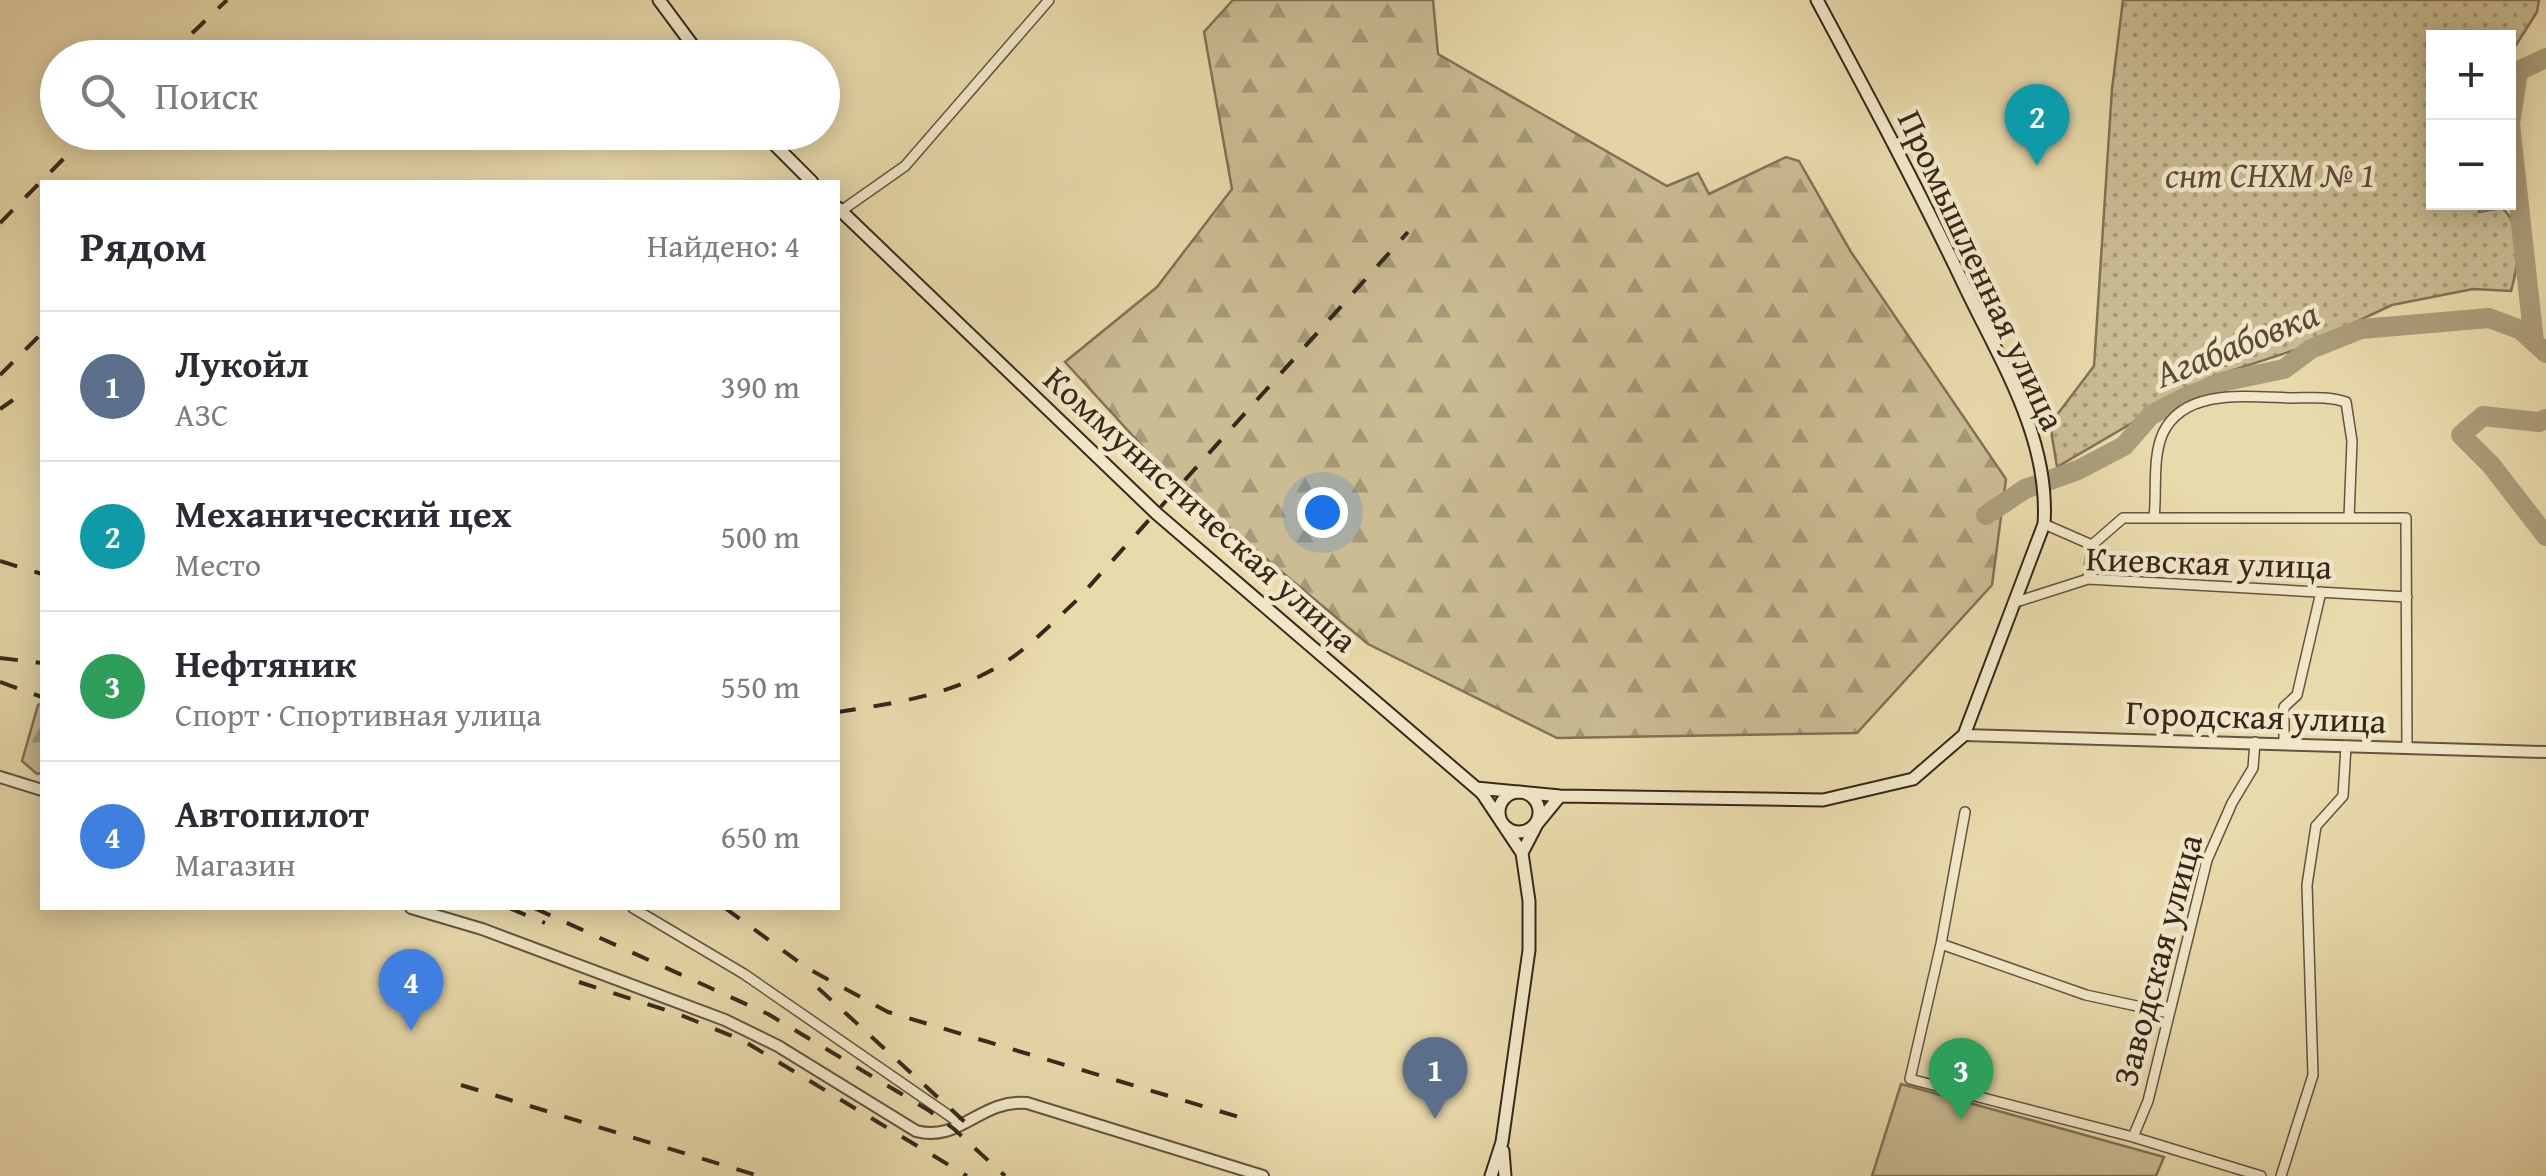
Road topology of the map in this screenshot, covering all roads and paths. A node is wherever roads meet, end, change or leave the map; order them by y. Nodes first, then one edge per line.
1 (659, 0) edge
2 (1050, 0) edge
3 (1817, 0) edge
4 (689, 40) edge
5 (780, 150) edge
6 (810, 180) edge
7 (840, 209) edge
8 (840, 211) edge
9 (2154, 518) junction
10 (2349, 518) junction
11 (2044, 524) junction
12 (2092, 545) junction
13 (2088, 579) junction
14 (2321, 592) junction
15 (2407, 597) junction
16 (2013, 603) junction
17 (1964, 734) junction
18 (2255, 742) junction
19 (2284, 744) junction
20 (2346, 746) junction
21 (2406, 748) junction
22 (2546, 752) edge
23 (0, 777) edge
24 (1476, 788) junction
25 (40, 789) edge
26 (1522, 792) junction
27 (1560, 796) junction
28 (1966, 812) dead end
29 (1502, 822) junction
30 (1536, 824) junction
31 (1522, 854) junction
32 (417, 910) edge
33 (637, 910) edge
34 (1941, 944) junction
35 (2169, 1013) junction
36 (954, 1119) dead end
37 (2133, 1136) junction
38 (1502, 1142) junction
39 (1263, 1176) edge
40 (1491, 1176) edge
41 (1505, 1176) edge
42 (2261, 1176) edge
43 (2281, 1176) edge

1 - 4 main road
2 - 7 street
3 - 11 main road, Промышленная улица
5 - 6 main road
8 - 24 main road, Коммунистическая улица
9 - 10 street
9 - 10 street
9 - 12 street
10 - 15 street
11 - 12 street
11 - 16 main road, Промышленная улица
12 - 13 street
13 - 14 street, Киевская улица
13 - 16 street, Киевская улица
14 - 15 street, Киевская улица
14 - 19 street
15 - 21 street
16 - 17 main road, Промышленная улица
17 - 18 street, Городская улица
17 - 27 main road, Промышленная улица
18 - 19 street, Городская улица
18 - 35 street, Заводская улица
19 - 20 street, Городская улица
20 - 21 street, Городская улица
20 - 43 street
21 - 22 street, Городская улица
23 - 25 street
24 - 26 main road
24 - 29 main road, Коммунистическая улица
26 - 27 main road
26 - 29 main road
26 - 30 main road
27 - 30 main road
28 - 34 street
29 - 30 main road
29 - 31 main road, Коммунистическая улица
30 - 31 main road
31 - 38 main road
32 - 39 street
33 - 36 street
34 - 35 street
34 - 37 street
35 - 37 street, Заводская улица
37 - 42 street
38 - 40 main road
38 - 41 main road

